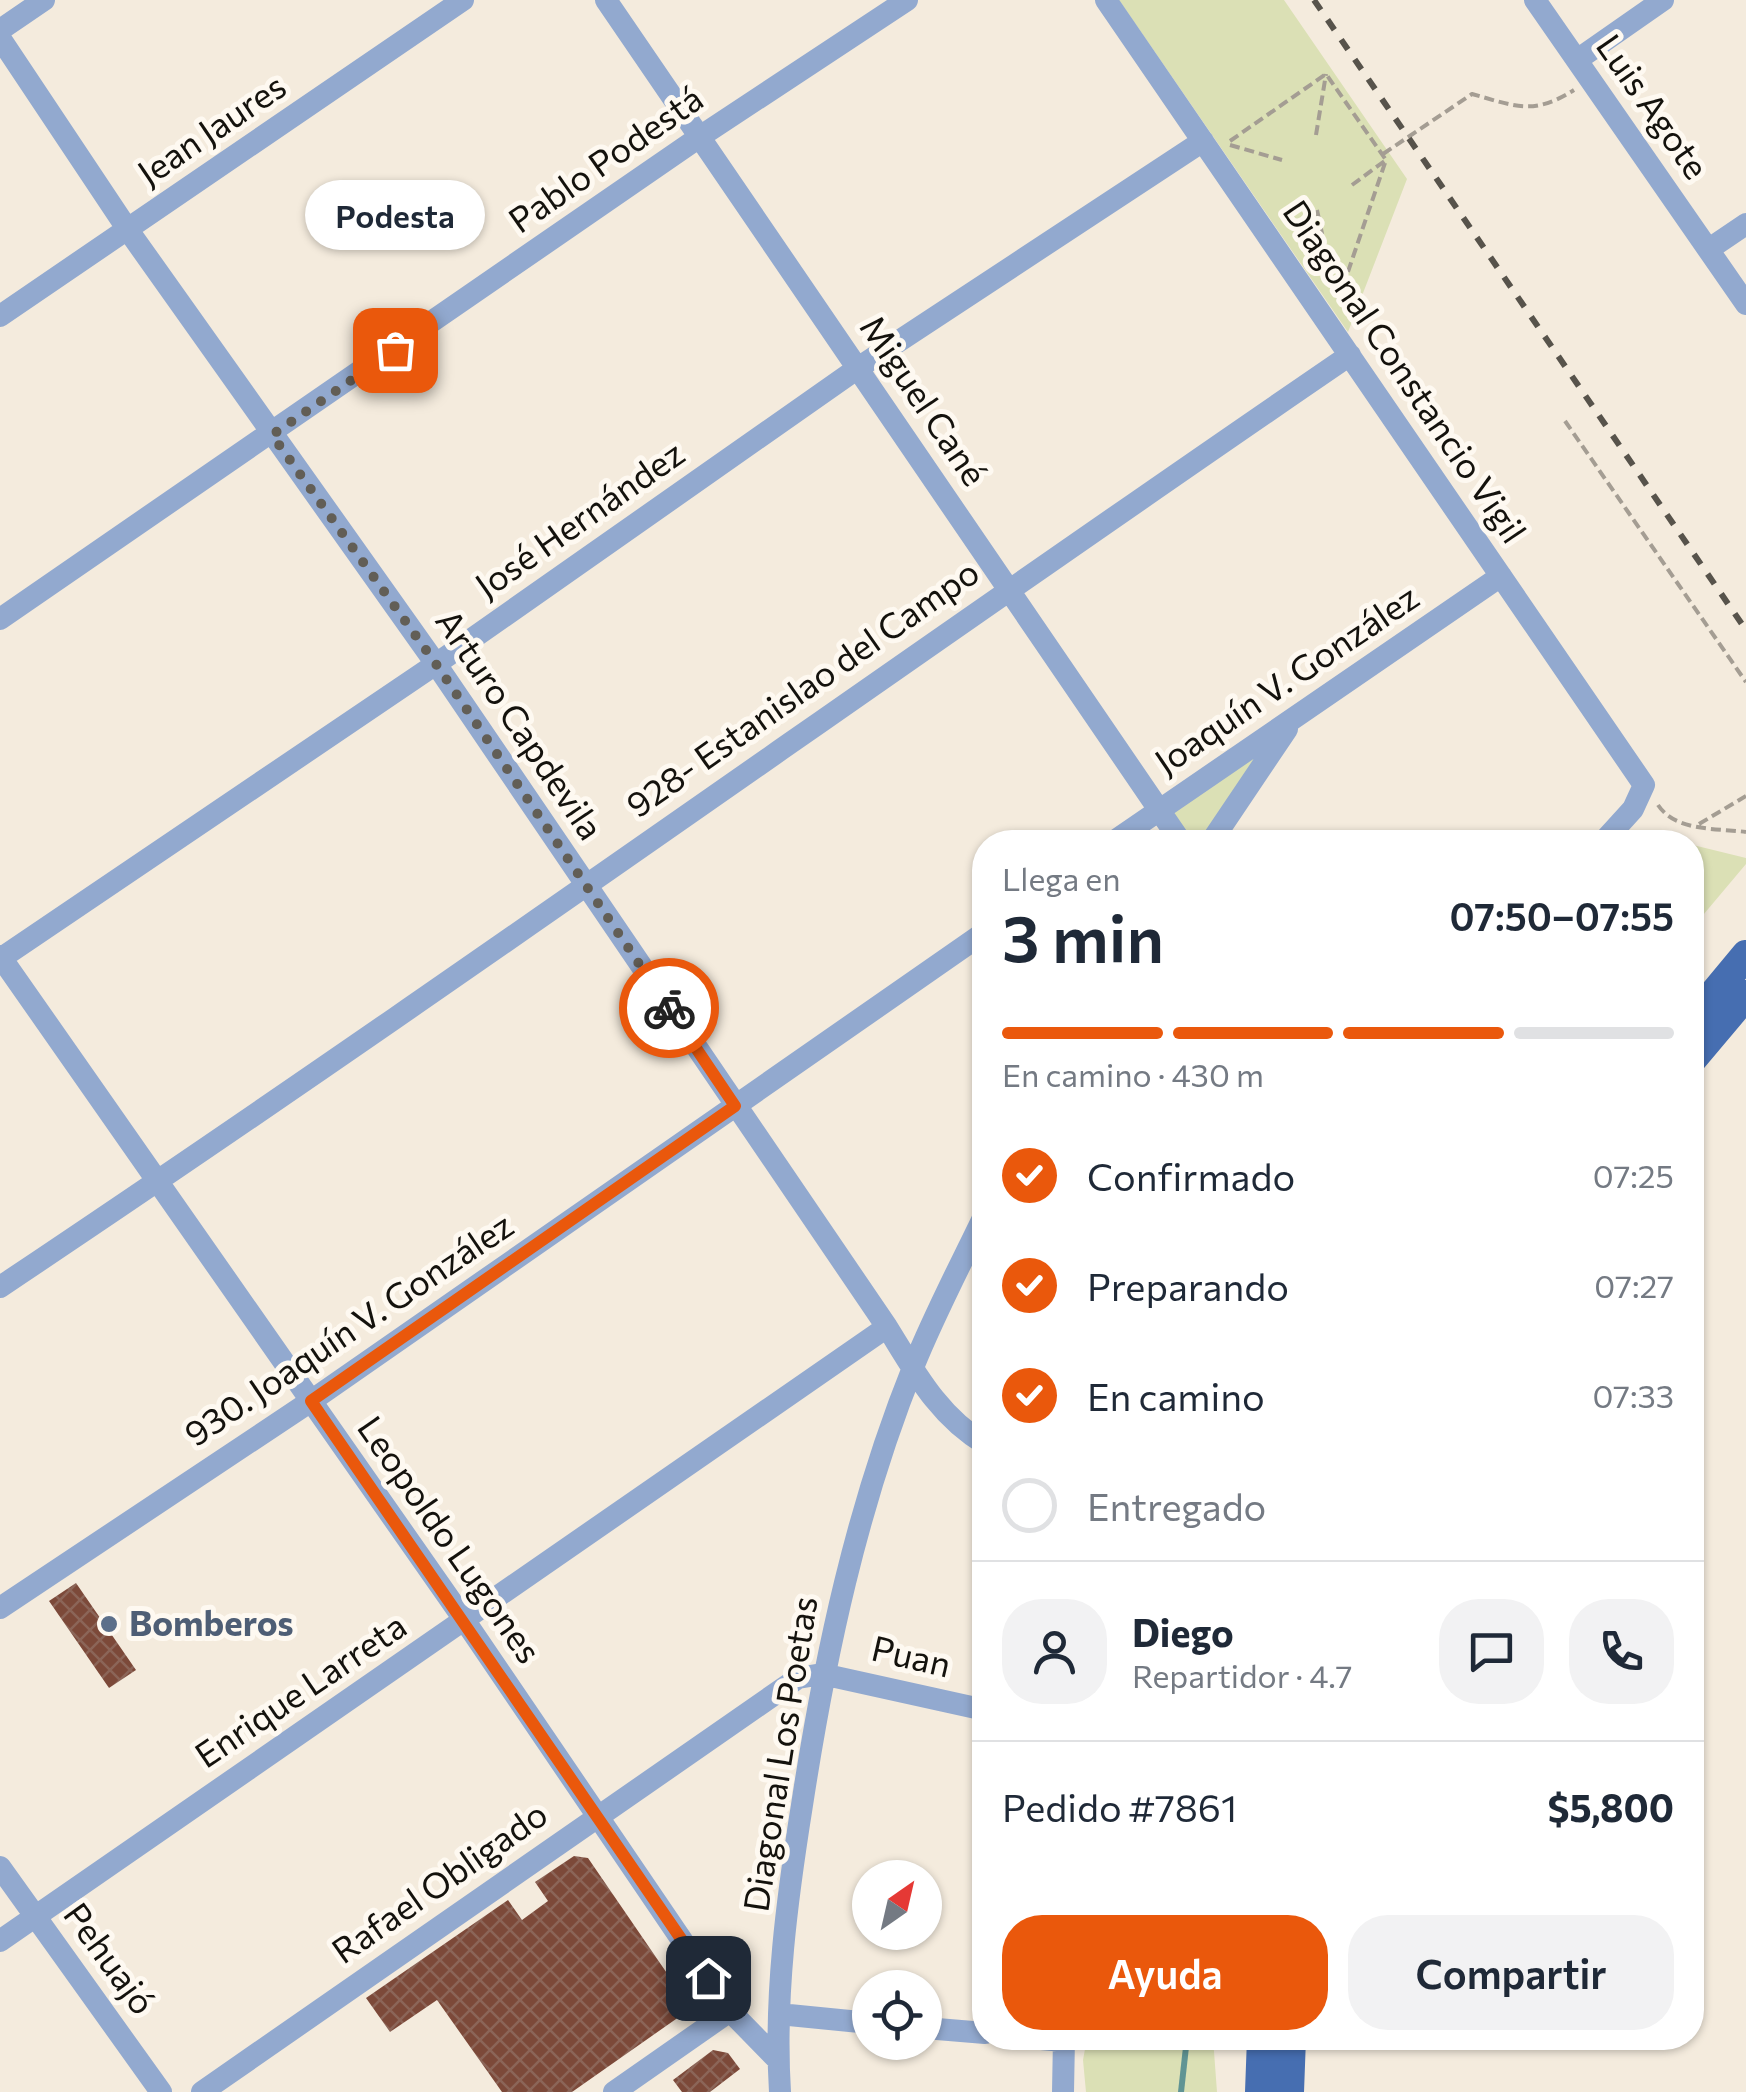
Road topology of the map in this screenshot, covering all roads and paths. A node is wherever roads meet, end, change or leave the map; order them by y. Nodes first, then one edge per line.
1 (44, 0) edge
2 (463, 0) edge
3 (606, 0) edge
4 (908, 0) edge
5 (1106, 0) edge
6 (1535, 0) edge
7 (1663, 0) edge
8 (0, 30) edge
9 (0, 38) edge
10 (1584, 70) junction
11 (1326, 74) junction
12 (701, 136) junction
13 (1316, 136) dead end
14 (1203, 141) junction
15 (1384, 157) junction
16 (1282, 160) dead end
17 (1352, 185) dead end
18 (1317, 210) dead end
19 (1746, 224) edge
20 (128, 230) junction
21 (1709, 249) junction
22 (1746, 304) edge
23 (0, 316) edge
24 (1350, 354) junction
25 (858, 368) junction
26 (1565, 421) dead end
27 (272, 435) junction
28 (1501, 576) junction
29 (1007, 589) junction
30 (0, 620) edge
31 (436, 664) junction
32 (1746, 682) edge
33 (1294, 720) junction
34 (1644, 785) junction
35 (1746, 796) edge
36 (1158, 811) junction
37 (1696, 826) junction
38 (1130, 830) edge
39 (1172, 830) edge
40 (1219, 830) edge
41 (1614, 830) edge
42 (1746, 832) edge
43 (585, 884) junction
44 (972, 941) edge
45 (1746, 955) edge
46 (0, 958) edge
47 (1746, 995) edge
48 (1704, 1006) edge
49 (1704, 1046) edge
50 (735, 1106) junction
51 (159, 1180) junction
52 (972, 1242) edge
53 (0, 1287) edge
54 (887, 1326) junction
55 (912, 1369) junction
56 (311, 1401) junction
57 (972, 1435) edge
58 (0, 1608) edge
59 (465, 1621) junction
60 (822, 1674) junction
61 (972, 1707) edge
62 (596, 1816) junction
63 (0, 1867) edge
64 (34, 1916) junction
65 (0, 1941) edge
66 (730, 2011) junction
67 (779, 2014) junction
68 (852, 2021) edge
69 (942, 2029) edge
70 (972, 2032) edge
71 (1064, 2050) edge
72 (1290, 2050) edge
73 (1308, 2050) edge
74 (778, 2060) junction
75 (161, 2092) edge
76 (202, 2092) edge
77 (614, 2092) edge
78 (780, 2092) edge
79 (1063, 2092) edge
80 (1288, 2092) edge
81 (1308, 2092) edge

1 - 8 street
2 - 20 street, Jean Jaures
3 - 12 street, Miguel Cané
4 - 12 street, Pablo Podestá
5 - 14 street, Diagonal Constancio Vigil
6 - 10 street, Luis Agote
7 - 10 street
9 - 20 street, Arturo Capdevila
10 - 15 path
10 - 21 street, Luis Agote
11 - 13 path
11 - 15 path
11 - 16 path
12 - 25 street, Miguel Cané
12 - 27 street, Pablo Podestá
14 - 24 street, Diagonal Constancio Vigil
14 - 25 street, José Hernández
15 - 17 path
15 - 18 path
19 - 21 street
20 - 23 street, Jean Jaures
20 - 27 street, Arturo Capdevila
21 - 22 street, Luis Agote
24 - 28 street, Diagonal Constancio Vigil
24 - 29 street, 928- Estanislao del Campo
25 - 29 street, Miguel Cané
25 - 31 street, José Hernández
26 - 32 path
27 - 30 street, Pablo Podestá
27 - 31 street, Arturo Capdevila
28 - 33 street, Joaquín V. González
28 - 34 street, Diagonal Constancio Vigil
29 - 36 street, Miguel Cané
29 - 43 street, 928- Estanislao del Campo
31 - 43 street, Arturo Capdevila
31 - 46 street, José Hernández
33 - 36 street, Joaquín V. González
33 - 40 street
34 - 37 path
34 - 41 street
35 - 37 path
36 - 38 street, Joaquín V. González
36 - 39 street, Miguel Cané
37 - 42 path
43 - 50 street, Arturo Capdevila
43 - 51 street, 928- Estanislao del Campo
44 - 50 street
45 - 48 main road
46 - 51 street, Leopoldo Lugones
47 - 49 main road
50 - 54 street, Arturo Capdevila
50 - 56 street, 930. Joaquín V. González
51 - 53 street, 928- Estanislao del Campo
51 - 56 street, Leopoldo Lugones
52 - 55 street, Diagonal Los Poetas
54 - 55 street, Arturo Capdevila
54 - 59 street, Enrique Larreta
55 - 57 street, Arturo Capdevila
55 - 60 street, Diagonal Los Poetas
56 - 58 street, 930. Joaquín V. González
56 - 59 street, Leopoldo Lugones
59 - 62 street, Leopoldo Lugones
59 - 64 street, Enrique Larreta
60 - 61 street, Puan
60 - 62 street, Rafael Obligado
60 - 67 street, Diagonal Los Poetas
62 - 66 street, Leopoldo Lugones
62 - 76 street, Rafael Obligado
63 - 64 street, Pehuajó
64 - 65 street, Enrique Larreta
64 - 75 street, Pehuajó
66 - 74 street, Leopoldo Lugones
66 - 77 street
67 - 68 street
67 - 74 street, Diagonal Los Poetas
69 - 70 street
71 - 79 street
72 - 80 main road
73 - 81 main road
74 - 78 street, Diagonal Los Poetas

